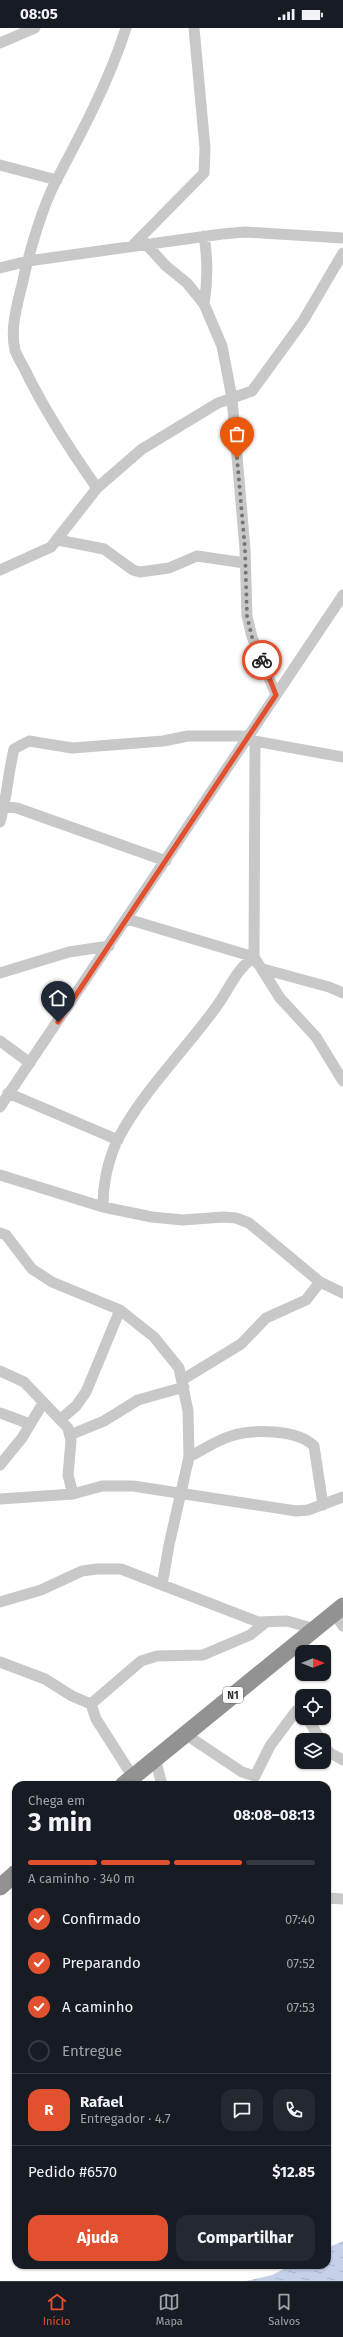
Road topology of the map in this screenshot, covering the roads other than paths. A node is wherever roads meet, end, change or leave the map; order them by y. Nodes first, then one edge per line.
1 (35, 28) edge
2 (126, 28) edge
3 (194, 28) edge
4 (0, 43) edge
5 (0, 165) edge
6 (57, 180) junction
7 (204, 236) junction
8 (343, 238) edge
9 (140, 244) junction
10 (343, 253) edge
11 (28, 261) junction
12 (0, 268) edge
13 (204, 304) junction
14 (232, 398) junction
15 (97, 488) junction
16 (58, 540) junction
17 (245, 563) junction
18 (0, 570) edge
19 (343, 595) edge
20 (276, 695) junction
21 (249, 739) junction
22 (343, 756) edge
23 (2, 806) edge
24 (0, 822) edge
25 (166, 861) junction
26 (127, 919) junction
27 (109, 946) junction
28 (254, 957) junction
29 (263, 969) junction
30 (0, 973) edge
31 (343, 993) edge
32 (0, 1041) edge
33 (30, 1063) junction
34 (343, 1081) edge
35 (8, 1093) junction
36 (0, 1107) edge
37 (118, 1140) junction
38 (0, 1175) edge
39 (103, 1207) junction
40 (0, 1233) edge
41 (320, 1282) junction
42 (343, 1292) edge
43 (120, 1310) junction
44 (0, 1372) edge
45 (183, 1384) junction
46 (43, 1403) junction
47 (0, 1413) edge
48 (61, 1419) junction
49 (30, 1424) junction
50 (70, 1435) junction
51 (189, 1457) junction
52 (0, 1465) edge
53 (73, 1494) junction
54 (182, 1494) junction
55 (343, 1497) edge
56 (0, 1499) edge
57 (323, 1505) junction
58 (162, 1585) junction
59 (0, 1602) edge
60 (340, 1615) edge
61 (265, 1623) junction
62 (315, 1629) junction
63 (0, 1662) edge
64 (91, 1704) junction
65 (295, 1713) edge
66 (185, 1734) junction
67 (331, 1754) edge
68 (155, 1758) junction
69 (343, 1760) edge
70 (128, 1781) edge
71 (161, 1781) edge
72 (12, 1876) edge
73 (0, 1887) edge
74 (331, 1898) edge
75 (343, 1899) edge

1 - 4 street
2 - 6 street
3 - 9 street
5 - 6 street
6 - 11 street
7 - 8 street
7 - 9 street
7 - 13 street
9 - 11 street
9 - 13 street
10 - 14 street
11 - 12 street
11 - 15 street
13 - 14 street
14 - 15 street
14 - 17 street
15 - 16 street
16 - 17 street
16 - 18 street
17 - 20 street
19 - 20 street
20 - 21 street
21 - 22 street
21 - 23 street
21 - 25 street
21 - 28 street
23 - 24 street
23 - 25 street
25 - 26 street
26 - 27 street
26 - 28 street
27 - 30 street
27 - 33 street
28 - 29 street
28 - 37 street
29 - 31 street
29 - 34 street
32 - 33 street
33 - 35 street
35 - 36 street
35 - 37 street
37 - 39 street
38 - 39 street
39 - 41 street
40 - 43 street
41 - 42 street
41 - 45 street
43 - 45 street
43 - 48 street
44 - 46 street
45 - 50 street
45 - 51 street
46 - 48 street
46 - 49 street
47 - 49 street
48 - 50 street
49 - 52 street
50 - 53 street
51 - 54 street
51 - 57 street
53 - 54 street
53 - 56 street
54 - 57 street
54 - 58 street
55 - 57 street
58 - 59 street
58 - 61 street
60 - 62 highway, N1
61 - 62 street
61 - 64 street
62 - 66 highway, N1
63 - 64 street
64 - 70 street
65 - 66 street
66 - 68 highway, N1
67 - 69 street
68 - 70 highway, N1
68 - 71 street
72 - 73 highway
74 - 75 street

